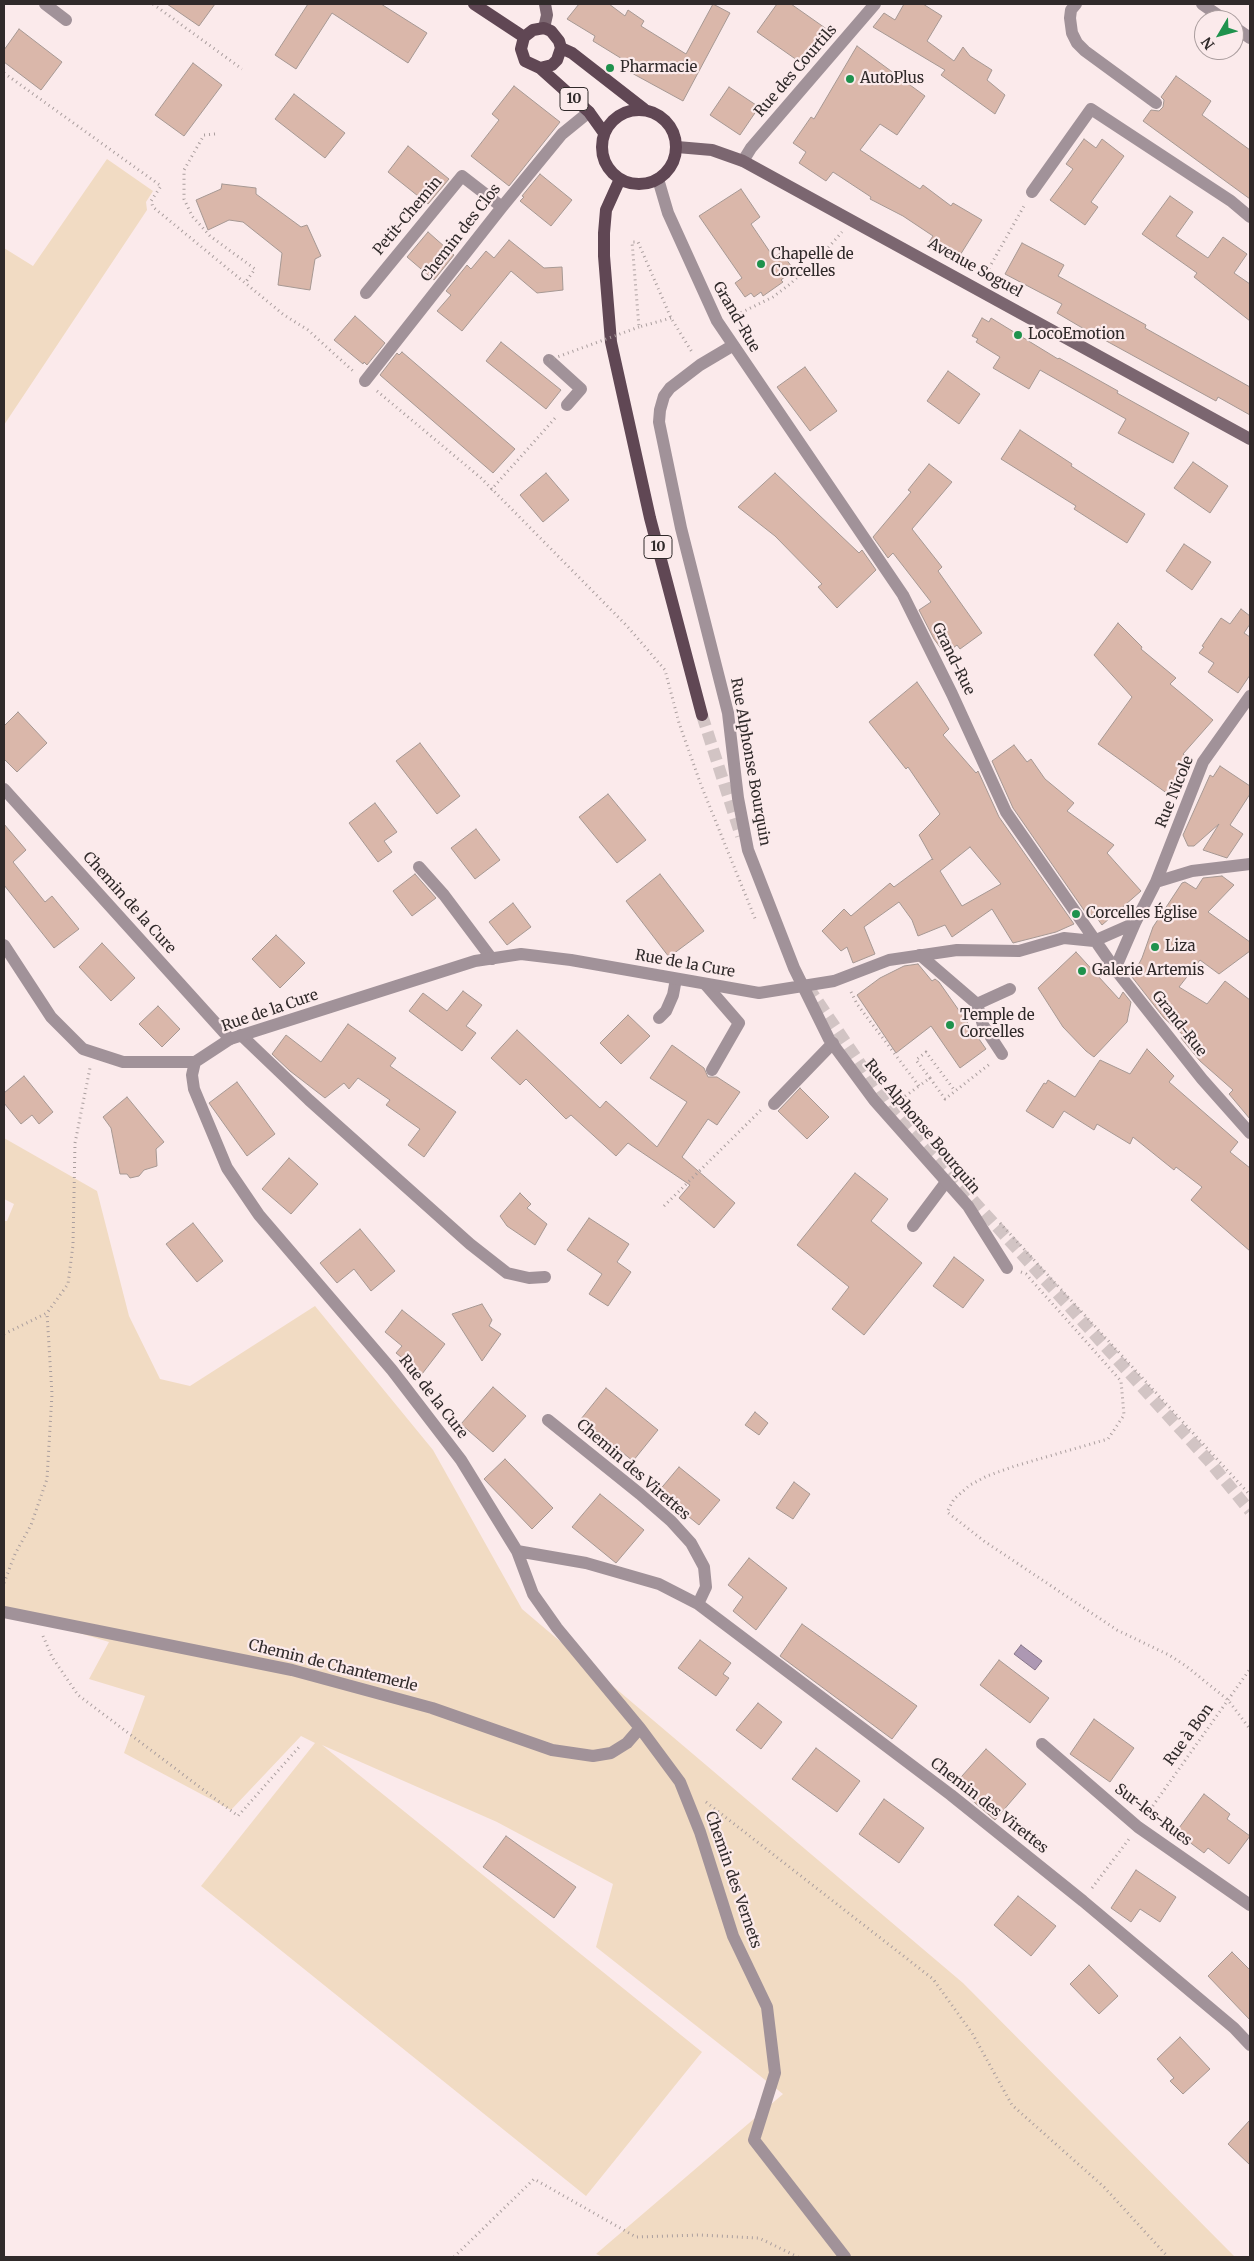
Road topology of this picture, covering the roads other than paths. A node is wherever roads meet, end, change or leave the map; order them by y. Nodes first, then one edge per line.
1 (45, 4) edge
2 (474, 4) edge
3 (545, 4) edge
4 (875, 4) edge
5 (1076, 4) edge
6 (66, 20) dead end
7 (544, 28) junction
8 (524, 37) junction
9 (561, 48) junction
10 (540, 68) junction
11 (1156, 103) dead end
12 (644, 109) junction
13 (589, 112) junction
14 (604, 133) junction
15 (677, 147) junction
16 (742, 161) junction
17 (620, 179) junction
18 (658, 179) junction
19 (1032, 192) road end
20 (502, 207) junction
21 (1250, 217) edge
22 (366, 293) dead end
23 (732, 346) junction
24 (549, 360) road end
25 (365, 381) dead end
26 (567, 405) road end
27 (1250, 439) edge
28 (1250, 696) edge
29 (702, 715) tunnel mouth
30 (4, 789) edge
31 (1250, 864) edge
32 (419, 867) dead end
33 (1156, 882) junction
34 (1135, 922) junction
35 (1094, 941) junction
36 (4, 945) edge
37 (920, 955) junction
38 (492, 959) junction
39 (1116, 969) junction
40 (676, 979) junction
41 (706, 985) junction
42 (803, 988) junction
43 (1010, 989) dead end
44 (977, 1004) junction
45 (659, 1018) dead end
46 (236, 1037) junction
47 (833, 1043) junction
48 (1002, 1054) road end
49 (195, 1062) junction
50 (712, 1070) dead end
51 (777, 1101) road end
52 (1250, 1133) edge
53 (946, 1182) junction
54 (913, 1226) dead end
55 (1007, 1268) road end
56 (545, 1277) dead end
57 (548, 1420) dead end
58 (517, 1551) junction
59 (698, 1604) junction
60 (4, 1612) edge
61 (640, 1728) junction
62 (1042, 1744) dead end
63 (1250, 1905) edge
64 (1250, 2045) edge
65 (845, 2257) edge

1 - 6 street
2 - 8 main road
3 - 7 street
4 - 16 street, Rue des Courtils
5 - 11 street
7 - 8 main road
7 - 9 main road
8 - 10 main road
9 - 10 main road
9 - 12 main road, 10
10 - 13 main road, 10
12 - 14 main road
12 - 15 main road
13 - 14 main road, 10
13 - 20 street, Chemin des Clos
14 - 17 main road
15 - 16 street, Avenue Soguel
15 - 18 main road
16 - 27 street, Avenue Soguel
17 - 18 main road
17 - 29 main road, 10
18 - 23 street, Grand-Rue
19 - 21 street
20 - 22 street, Petit-Chemin
20 - 25 street, Chemin des Clos
23 - 35 street, Grand-Rue
23 - 42 street, Rue Alphonse Bourquin
24 - 26 street
28 - 33 street, Rue Nicole
30 - 46 street, Chemin de la Cure
31 - 33 street
32 - 38 street
33 - 34 street, Rue Nicole
34 - 35 street
34 - 39 street, Rue Nicole
35 - 37 street, Rue de la Cure
35 - 39 street, Grand-Rue
36 - 49 street
37 - 42 street, Rue de la Cure
37 - 44 street
38 - 40 street, Rue de la Cure
38 - 46 street, Rue de la Cure
39 - 52 street, Grand-Rue
40 - 41 street, Rue de la Cure
40 - 45 street
41 - 42 street, Rue de la Cure
41 - 50 street
42 - 47 street, Rue Alphonse Bourquin
43 - 44 street
44 - 48 street
46 - 49 street, Rue de la Cure
46 - 56 street, Chemin de la Cure
47 - 51 street
47 - 53 street, Rue Alphonse Bourquin
49 - 58 street, Rue de la Cure
53 - 54 street
53 - 55 street, Rue Alphonse Bourquin
57 - 59 street, Chemin des Virettes
58 - 59 street, Chemin des Virettes
58 - 61 street, Rue de la Cure
59 - 64 street, Chemin des Virettes
60 - 61 street, Chemin de Chantemerle
61 - 65 street, Chemin des Vernets
62 - 63 street, Sur-les-Rues

